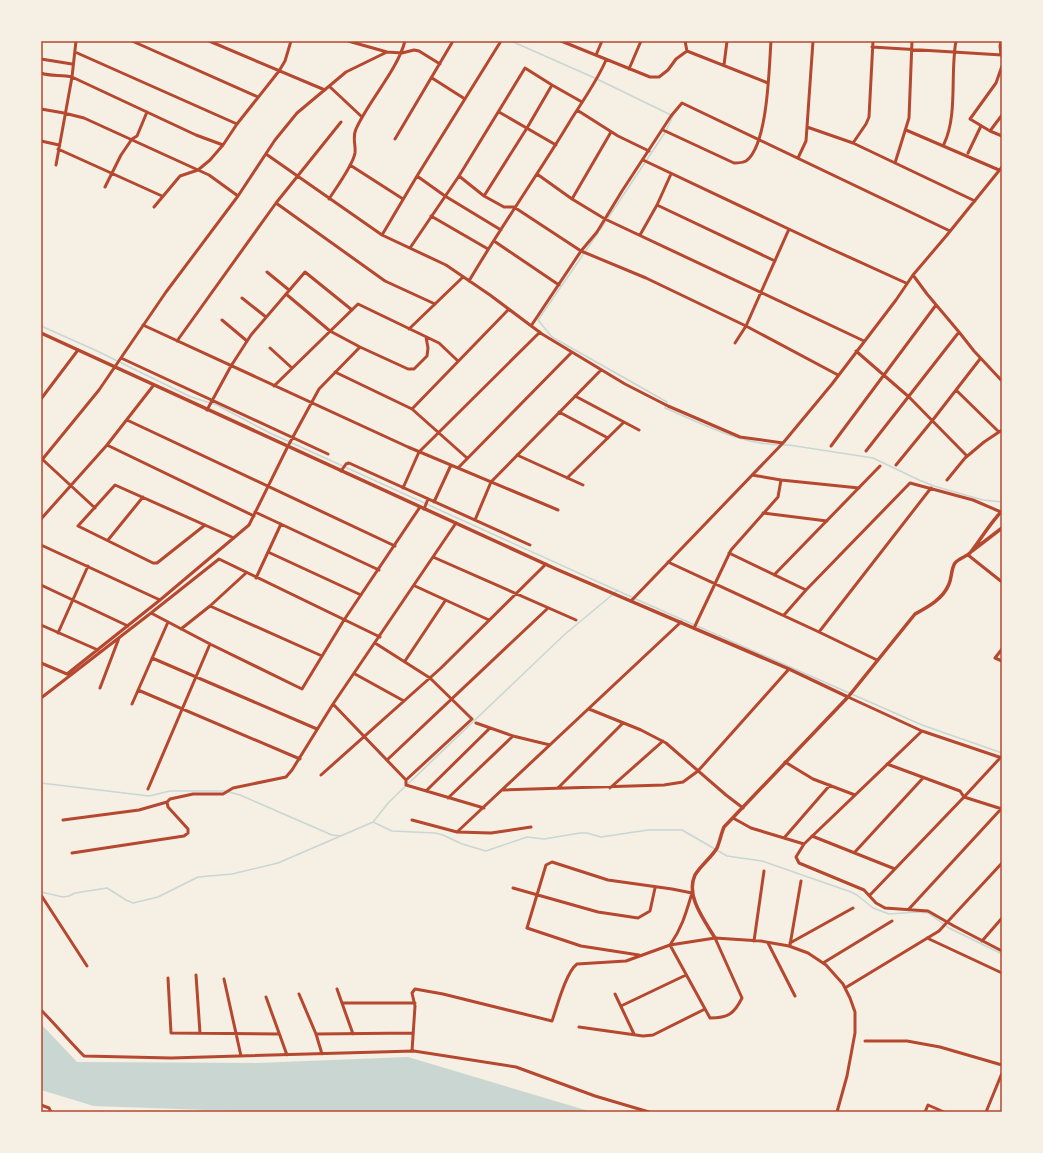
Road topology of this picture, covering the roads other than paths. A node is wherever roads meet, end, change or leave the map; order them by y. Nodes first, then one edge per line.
1 (76, 41) edge
2 (132, 41) edge
3 (209, 41) edge
4 (291, 41) edge
5 (348, 41) edge
6 (405, 41) edge
7 (453, 41) edge
8 (501, 41) edge
9 (561, 41) edge
10 (602, 41) edge
11 (641, 41) edge
12 (685, 41) edge
13 (728, 41) edge
14 (771, 41) edge
15 (813, 41) edge
16 (872, 41) edge
17 (912, 41) edge
18 (956, 41) edge
19 (1000, 41) edge
20 (355, 42) edge
21 (872, 47) junction
22 (912, 49) junction
23 (687, 51) junction
24 (75, 52) junction
25 (387, 52) junction
26 (402, 53) junction
27 (954, 53) junction
28 (1002, 55) edge
29 (596, 56) junction
30 (41, 59) edge
31 (606, 60) junction
32 (72, 64) junction
33 (440, 64) junction
34 (724, 65) junction
35 (1002, 66) edge
36 (629, 69) junction
37 (279, 71) junction
38 (41, 73) edge
39 (72, 77) junction
40 (432, 78) junction
41 (768, 84) junction
42 (552, 85) junction
43 (329, 86) junction
44 (325, 90) junction
45 (258, 97) junction
46 (465, 99) junction
47 (582, 102) junction
48 (41, 109) edge
49 (577, 110) junction
50 (147, 112) junction
51 (499, 112) junction
52 (64, 113) junction
53 (1002, 115) edge
54 (362, 117) junction
55 (341, 122) dead end
56 (237, 124) junction
57 (981, 126) junction
58 (807, 127) junction
59 (527, 128) junction
60 (663, 130) junction
61 (906, 130) junction
62 (990, 131) junction
63 (611, 132) junction
64 (1002, 136) edge
65 (132, 139) junction
66 (395, 139) dead end
67 (759, 139) junction
68 (41, 141) edge
69 (853, 143) junction
70 (944, 144) dead end
71 (59, 145) junction
72 (223, 145) junction
73 (556, 146) junction
74 (58, 149) junction
75 (649, 151) junction
76 (266, 154) junction
77 (968, 154) dead end
78 (798, 158) junction
79 (642, 160) junction
80 (895, 163) junction
81 (56, 165) dead end
82 (350, 165) junction
83 (1002, 167) edge
84 (198, 170) junction
85 (999, 170) junction
86 (112, 173) junction
87 (537, 174) junction
88 (672, 174) junction
89 (296, 176) junction
90 (417, 176) junction
91 (459, 176) junction
92 (105, 188) dead end
93 (162, 196) junction
94 (238, 196) junction
95 (445, 196) junction
96 (484, 196) junction
97 (329, 199) junction
98 (403, 199) junction
99 (572, 200) junction
100 (975, 201) junction
101 (276, 203) junction
102 (657, 205) junction
103 (154, 207) dead end
104 (514, 207) junction
105 (431, 216) junction
106 (605, 219) junction
107 (789, 229) junction
108 (501, 230) junction
109 (950, 231) junction
110 (382, 235) junction
111 (640, 235) junction
112 (494, 241) junction
113 (410, 248) junction
114 (488, 249) junction
115 (582, 251) junction
116 (774, 261) junction
117 (267, 272) dead end
118 (912, 275) junction
119 (463, 277) junction
120 (469, 281) junction
121 (906, 283) junction
122 (559, 285) junction
123 (289, 290) junction
124 (760, 292) junction
125 (286, 294) junction
126 (242, 298) dead end
127 (435, 304) junction
128 (936, 305) junction
129 (509, 309) junction
130 (352, 310) junction
131 (266, 317) junction
132 (222, 320) dead end
133 (143, 325) junction
134 (531, 326) junction
135 (746, 326) junction
136 (409, 329) junction
137 (330, 331) junction
138 (540, 332) junction
139 (959, 332) junction
140 (41, 333) edge
141 (426, 337) junction
142 (177, 341) junction
143 (247, 341) junction
144 (864, 341) junction
145 (735, 343) dead end
146 (360, 347) junction
147 (270, 348) dead end
148 (78, 350) junction
149 (856, 351) junction
150 (572, 352) junction
151 (120, 358) junction
152 (980, 359) junction
153 (458, 361) junction
154 (231, 366) junction
155 (114, 367) junction
156 (292, 368) junction
157 (601, 370) junction
158 (335, 372) junction
159 (884, 375) junction
160 (838, 376) junction
161 (1002, 381) edge
162 (153, 386) junction
163 (274, 386) junction
164 (956, 390) junction
165 (575, 396) junction
166 (909, 397) junction
167 (41, 399) edge
168 (212, 400) junction
169 (312, 403) junction
170 (412, 409) junction
171 (207, 410) junction
172 (559, 412) junction
173 (127, 420) junction
174 (932, 421) junction
175 (623, 423) junction
176 (639, 430) dead end
177 (1001, 431) edge
178 (438, 432) junction
179 (292, 438) junction
180 (608, 438) junction
181 (783, 442) junction
182 (107, 445) junction
183 (288, 446) junction
184 (831, 446) dead end
185 (866, 451) dead end
186 (419, 452) junction
187 (328, 454) dead end
188 (517, 455) junction
189 (967, 456) junction
190 (467, 458) junction
191 (41, 460) edge
192 (896, 465) dead end
193 (451, 466) junction
194 (880, 466) dead end
195 (458, 468) junction
196 (342, 471) junction
197 (752, 475) junction
198 (567, 478) junction
199 (781, 480) junction
200 (946, 480) dead end
201 (491, 482) junction
202 (71, 485) junction
203 (583, 485) dead end
204 (268, 486) junction
205 (403, 488) junction
206 (859, 488) junction
207 (931, 488) junction
208 (143, 497) junction
209 (428, 499) junction
210 (434, 502) junction
211 (95, 508) junction
212 (422, 508) junction
213 (558, 510) dead end
214 (1001, 511) edge
215 (254, 514) junction
216 (763, 514) junction
217 (41, 519) edge
218 (475, 520) junction
219 (826, 521) junction
220 (456, 523) junction
221 (281, 524) junction
222 (205, 525) junction
223 (1002, 528) edge
224 (234, 538) junction
225 (108, 540) junction
226 (41, 545) edge
227 (530, 545) dead end
228 (395, 546) junction
229 (268, 552) junction
230 (729, 553) junction
231 (968, 554) junction
232 (433, 557) junction
233 (668, 562) junction
234 (546, 564) junction
235 (88, 566) junction
236 (379, 570) junction
237 (246, 573) junction
238 (774, 575) junction
239 (256, 578) junction
240 (1002, 582) edge
241 (714, 583) junction
242 (41, 585) edge
243 (414, 586) junction
244 (806, 590) junction
245 (515, 594) junction
246 (361, 595) junction
247 (73, 600) junction
248 (160, 600) junction
249 (445, 601) junction
250 (631, 601) junction
251 (210, 606) junction
252 (547, 608) junction
253 (151, 613) junction
254 (784, 615) junction
255 (344, 620) junction
256 (489, 620) junction
257 (576, 620) dead end
258 (168, 622) junction
259 (681, 622) junction
260 (41, 626) edge
261 (128, 626) junction
262 (694, 628) junction
263 (181, 629) junction
264 (819, 632) junction
265 (58, 633) junction
266 (380, 637) junction
267 (119, 638) junction
268 (375, 642) junction
269 (210, 644) junction
270 (1002, 649) edge
271 (98, 650) junction
272 (322, 656) junction
273 (152, 658) junction
274 (877, 660) junction
275 (405, 661) junction
276 (1002, 661) edge
277 (41, 664) edge
278 (789, 669) junction
279 (355, 674) junction
280 (195, 677) junction
281 (430, 678) junction
282 (100, 688) dead end
283 (138, 690) junction
284 (848, 697) junction
285 (41, 698) edge
286 (452, 699) junction
287 (404, 701) junction
288 (132, 704) dead end
289 (333, 704) junction
290 (182, 709) junction
291 (589, 709) junction
292 (476, 723) dead end
293 (623, 723) junction
294 (490, 728) junction
295 (317, 729) junction
296 (922, 731) junction
297 (513, 736) junction
298 (364, 737) junction
299 (663, 741) junction
300 (550, 745) junction
301 (1001, 758) edge
302 (300, 759) junction
303 (386, 760) junction
304 (785, 762) junction
305 (887, 764) junction
306 (698, 772) junction
307 (321, 776) dead end
308 (923, 778) junction
309 (406, 780) junction
310 (830, 785) junction
311 (610, 788) junction
312 (148, 789) dead end
313 (558, 789) junction
314 (503, 790) junction
315 (426, 791) junction
316 (855, 795) junction
317 (964, 797) junction
318 (448, 798) junction
319 (167, 802) junction
320 (484, 808) junction
321 (743, 808) junction
322 (1002, 809) edge
323 (733, 818) junction
324 (63, 820) dead end
325 (412, 820) dead end
326 (531, 827) dead end
327 (457, 832) junction
328 (812, 836) junction
329 (784, 838) junction
330 (804, 844) junction
331 (72, 853) dead end
332 (854, 853) junction
333 (1002, 863) edge
334 (895, 869) junction
335 (764, 871) dead end
336 (801, 881) dead end
337 (514, 888) dead end
338 (655, 888) junction
339 (692, 893) junction
340 (538, 894) junction
341 (41, 895) edge
342 (870, 895) junction
343 (853, 908) dead end
344 (908, 910) junction
345 (1002, 918) edge
346 (892, 921) dead end
347 (947, 922) junction
348 (715, 938) junction
349 (927, 938) junction
350 (754, 941) junction
351 (982, 941) junction
352 (768, 943) junction
353 (670, 945) junction
354 (790, 945) junction
355 (1002, 950) edge
356 (641, 956) junction
357 (823, 963) junction
358 (87, 966) dead end
359 (1002, 973) edge
360 (686, 975) junction
361 (196, 976) dead end
362 (168, 978) dead end
363 (224, 979) dead end
364 (845, 988) junction
365 (337, 989) dead end
366 (299, 994) dead end
367 (615, 994) dead end
368 (795, 996) dead end
369 (266, 997) dead end
370 (342, 1003) junction
371 (415, 1003) junction
372 (621, 1006) junction
373 (705, 1009) junction
374 (41, 1010) edge
375 (580, 1026) dead end
376 (200, 1033) junction
377 (236, 1033) junction
378 (413, 1033) junction
379 (279, 1034) junction
380 (316, 1034) junction
381 (353, 1034) junction
382 (634, 1034) junction
383 (866, 1041) dead end
384 (412, 1051) junction
385 (322, 1054) junction
386 (287, 1055) junction
387 (241, 1056) junction
388 (1002, 1065) edge
389 (1002, 1073) edge
390 (41, 1105) edge
391 (52, 1112) edge
392 (650, 1112) edge
393 (837, 1112) edge
394 (925, 1112) edge
395 (944, 1112) edge
396 (986, 1112) edge

1 - 24 street
2 - 45 street
3 - 37 street
4 - 37 street
5 - 20 street
6 - 26 street
7 - 33 street
8 - 46 street
9 - 29 street
10 - 29 street
11 - 36 street
12 - 23 street
13 - 34 street
14 - 41 street
15 - 58 street
16 - 21 street
17 - 22 street
18 - 27 street
19 - 28 street
20 - 25 street
21 - 22 street
21 - 69 street
22 - 27 street
22 - 61 street
23 - 34 street
23 - 36 street
24 - 32 street
24 - 56 street
25 - 26 street
25 - 43 street
26 - 33 street
26 - 54 street
27 - 28 street
27 - 70 street
29 - 31 street
30 - 32 street
31 - 36 street
31 - 47 street
32 - 39 street
33 - 40 street
34 - 41 street
35 - 57 street
37 - 44 street
37 - 45 street
38 - 39 street
39 - 50 street
39 - 52 street
40 - 46 street
40 - 66 street
41 - 67 street
42 - 47 street
42 - 51 street
42 - 59 street
43 - 44 street
43 - 54 street
44 - 76 street
45 - 56 street
46 - 90 street
47 - 49 street
48 - 52 street
49 - 63 street
49 - 73 street
50 - 65 street
50 - 72 street
51 - 59 street
51 - 91 street
52 - 65 street
52 - 71 street
53 - 62 street
54 - 82 street
55 - 89 street
56 - 72 street
57 - 62 street
57 - 77 street
58 - 69 street
58 - 78 street
59 - 73 street
59 - 96 street
60 - 67 street
60 - 67 street
60 - 75 street
61 - 80 street
61 - 85 street
62 - 64 street
63 - 75 street
63 - 99 street
65 - 84 street
65 - 86 street
67 - 78 street
68 - 71 street
69 - 80 street
71 - 74 street
72 - 84 street
73 - 87 street
74 - 81 street
74 - 86 street
75 - 79 street
76 - 89 street
76 - 94 street
78 - 109 street
79 - 88 street
79 - 106 street
80 - 100 street
82 - 97 street
82 - 98 street
83 - 85 street
84 - 93 street
84 - 94 street
85 - 100 street
86 - 92 street
86 - 93 street
87 - 99 street
87 - 104 street
88 - 102 street
88 - 107 street
89 - 97 street
89 - 101 street
90 - 95 street
90 - 98 street
91 - 95 street
91 - 96 street
93 - 103 street
94 - 133 street
95 - 105 street
95 - 108 street
96 - 104 street
97 - 110 street
98 - 110 street
99 - 106 street
100 - 109 street
101 - 127 street
101 - 142 street
102 - 111 street
102 - 116 street
104 - 108 street
104 - 115 street
105 - 113 street
105 - 114 street
106 - 111 street
106 - 115 street
107 - 116 street
107 - 121 street
108 - 112 street
109 - 118 street
110 - 113 street
111 - 124 street
112 - 114 street
112 - 122 street
113 - 119 street
114 - 120 street
115 - 122 street
115 - 135 street
116 - 124 street
117 - 123 street
118 - 121 street
118 - 128 street
119 - 120 street
119 - 127 street
120 - 129 street
121 - 144 street
122 - 134 street
123 - 125 street
123 - 130 street
124 - 135 street
124 - 144 street
125 - 131 street
125 - 137 street
126 - 131 street
127 - 136 street
128 - 139 street
128 - 159 street
129 - 134 street
129 - 153 street
130 - 136 street
130 - 137 street
131 - 143 street
132 - 143 street
133 - 142 street
133 - 151 street
134 - 138 street
135 - 145 street
135 - 160 street
136 - 141 street
137 - 146 street
137 - 156 street
138 - 150 street
138 - 178 street
139 - 152 street
139 - 166 street
140 - 148 street
141 - 146 street
141 - 153 street
142 - 154 street
143 - 154 street
144 - 149 street
146 - 158 street
147 - 156 street
148 - 155 street
148 - 167 street
149 - 159 street
149 - 160 street
150 - 157 street
150 - 190 street
151 - 155 street
151 - 168 street
152 - 161 street
152 - 164 street
153 - 170 street
154 - 163 street
154 - 168 street
155 - 162 street
155 - 191 street
156 - 163 street
157 - 165 street
157 - 181 street
158 - 169 street
158 - 170 street
159 - 166 street
159 - 184 street
160 - 181 street
162 - 171 street
162 - 173 street
163 - 169 street
164 - 174 street
164 - 177 street
165 - 172 street
165 - 175 street
166 - 174 street
166 - 185 street
168 - 171 street
168 - 179 street
169 - 179 street
169 - 186 street
170 - 178 street
171 - 183 street
172 - 180 street
172 - 188 street
173 - 182 street
173 - 204 street
174 - 189 street
174 - 192 street
175 - 176 street
175 - 180 street
177 - 189 street
178 - 186 street
178 - 190 street
179 - 183 street
179 - 187 street
180 - 198 street
181 - 197 street
182 - 202 street
182 - 215 street
183 - 196 street
183 - 204 street
186 - 193 street
186 - 205 street
188 - 198 street
188 - 201 street
189 - 200 street
190 - 195 street
191 - 202 street
193 - 195 street
193 - 210 street
194 - 206 street
195 - 201 street
196 - 205 street
196 - 212 street
197 - 199 street
197 - 233 street
198 - 203 street
199 - 206 street
199 - 216 street
201 - 213 street
201 - 218 street
202 - 211 street
202 - 217 street
204 - 215 street
204 - 228 street
205 - 209 street
206 - 219 street
207 - 214 street
207 - 244 street
207 - 264 street
208 - 211 street
208 - 222 street
208 - 225 street
209 - 210 street
209 - 212 street
210 - 218 street
211 - 225 street
212 - 220 street
212 - 228 street
214 - 231 street
215 - 221 street
215 - 224 street
216 - 219 street
216 - 230 street
218 - 227 street
219 - 238 street
220 - 232 street
220 - 234 street
221 - 229 street
221 - 236 street
222 - 224 street
222 - 225 street
223 - 231 street
224 - 248 street
226 - 235 street
228 - 236 street
229 - 239 street
229 - 246 street
230 - 238 street
230 - 241 street
231 - 240 street
231 - 274 street
232 - 243 street
232 - 245 street
233 - 241 street
233 - 250 street
234 - 245 street
234 - 250 street
235 - 247 street
235 - 248 street
236 - 246 street
237 - 239 street
237 - 251 street
237 - 253 street
238 - 244 street
239 - 255 street
241 - 254 street
241 - 262 street
242 - 247 street
243 - 249 street
243 - 266 street
244 - 254 street
245 - 252 street
245 - 256 street
246 - 255 street
247 - 261 street
247 - 265 street
248 - 261 street
249 - 256 street
249 - 275 street
250 - 259 street
251 - 263 street
251 - 272 street
252 - 257 street
252 - 286 street
253 - 258 street
253 - 267 street
254 - 264 street
255 - 266 street
255 - 272 street
256 - 281 street
258 - 263 street
258 - 273 street
259 - 262 street
259 - 291 street
260 - 265 street
261 - 271 street
262 - 278 street
263 - 269 street
264 - 274 street
265 - 271 street
266 - 268 street
267 - 282 street
267 - 285 street
268 - 275 street
268 - 279 street
269 - 272 street
269 - 280 street
270 - 276 street
271 - 277 street
273 - 280 street
273 - 283 street
274 - 284 street
275 - 281 street
278 - 284 street
278 - 306 street
279 - 287 street
279 - 289 street
280 - 290 street
280 - 295 street
281 - 286 street
281 - 287 street
283 - 288 street
283 - 290 street
284 - 296 street
284 - 304 street
286 - 303 street
286 - 309 street
287 - 298 street
289 - 295 street
289 - 298 street
290 - 302 street
290 - 312 street
291 - 293 street
291 - 300 street
292 - 294 street
293 - 299 street
293 - 313 street
294 - 297 street
294 - 315 street
295 - 302 street
296 - 301 street
296 - 305 street
297 - 300 street
297 - 318 street
298 - 303 street
298 - 307 street
299 - 306 street
299 - 311 street
300 - 314 street
301 - 317 street
302 - 319 street
303 - 309 street
304 - 310 street
304 - 321 street
305 - 308 street
305 - 316 street
306 - 311 street
306 - 321 street
308 - 317 street
308 - 332 street
309 - 315 street
310 - 316 street
310 - 329 street
311 - 313 street
313 - 314 street
314 - 320 street
315 - 318 street
316 - 328 street
317 - 322 street
317 - 334 street
318 - 320 street
319 - 324 street
319 - 331 street
320 - 327 street
321 - 323 street
322 - 344 street
323 - 329 street
323 - 339 street
325 - 327 street
326 - 327 street
328 - 330 street
328 - 332 street
329 - 330 street
330 - 342 street
332 - 334 street
333 - 347 street
334 - 342 street
335 - 350 street
336 - 354 street
337 - 340 street
338 - 339 street
338 - 340 street
338 - 340 street
339 - 348 street
339 - 353 street
340 - 356 street
341 - 358 street
342 - 344 street
343 - 354 street
344 - 347 street
345 - 351 street
346 - 357 street
347 - 349 street
347 - 351 street
348 - 350 street
348 - 353 street
348 - 373 street
349 - 359 street
349 - 364 street
350 - 352 street
351 - 355 street
352 - 354 street
352 - 368 street
353 - 356 street
353 - 360 street
354 - 357 street
356 - 371 street
357 - 364 street
360 - 372 street
360 - 373 street
361 - 376 street
362 - 376 street
363 - 377 street
364 - 393 street
365 - 370 street
366 - 380 street
367 - 372 street
369 - 379 street
370 - 371 street
370 - 381 street
371 - 378 street
372 - 382 street
373 - 382 street
374 - 387 street
375 - 382 street
376 - 377 street
377 - 379 street
377 - 387 street
378 - 381 street
378 - 384 street
379 - 386 street
380 - 381 street
380 - 385 street
383 - 388 street
384 - 385 street
384 - 392 street
385 - 386 street
386 - 387 street
389 - 396 street
390 - 391 street
394 - 395 street

